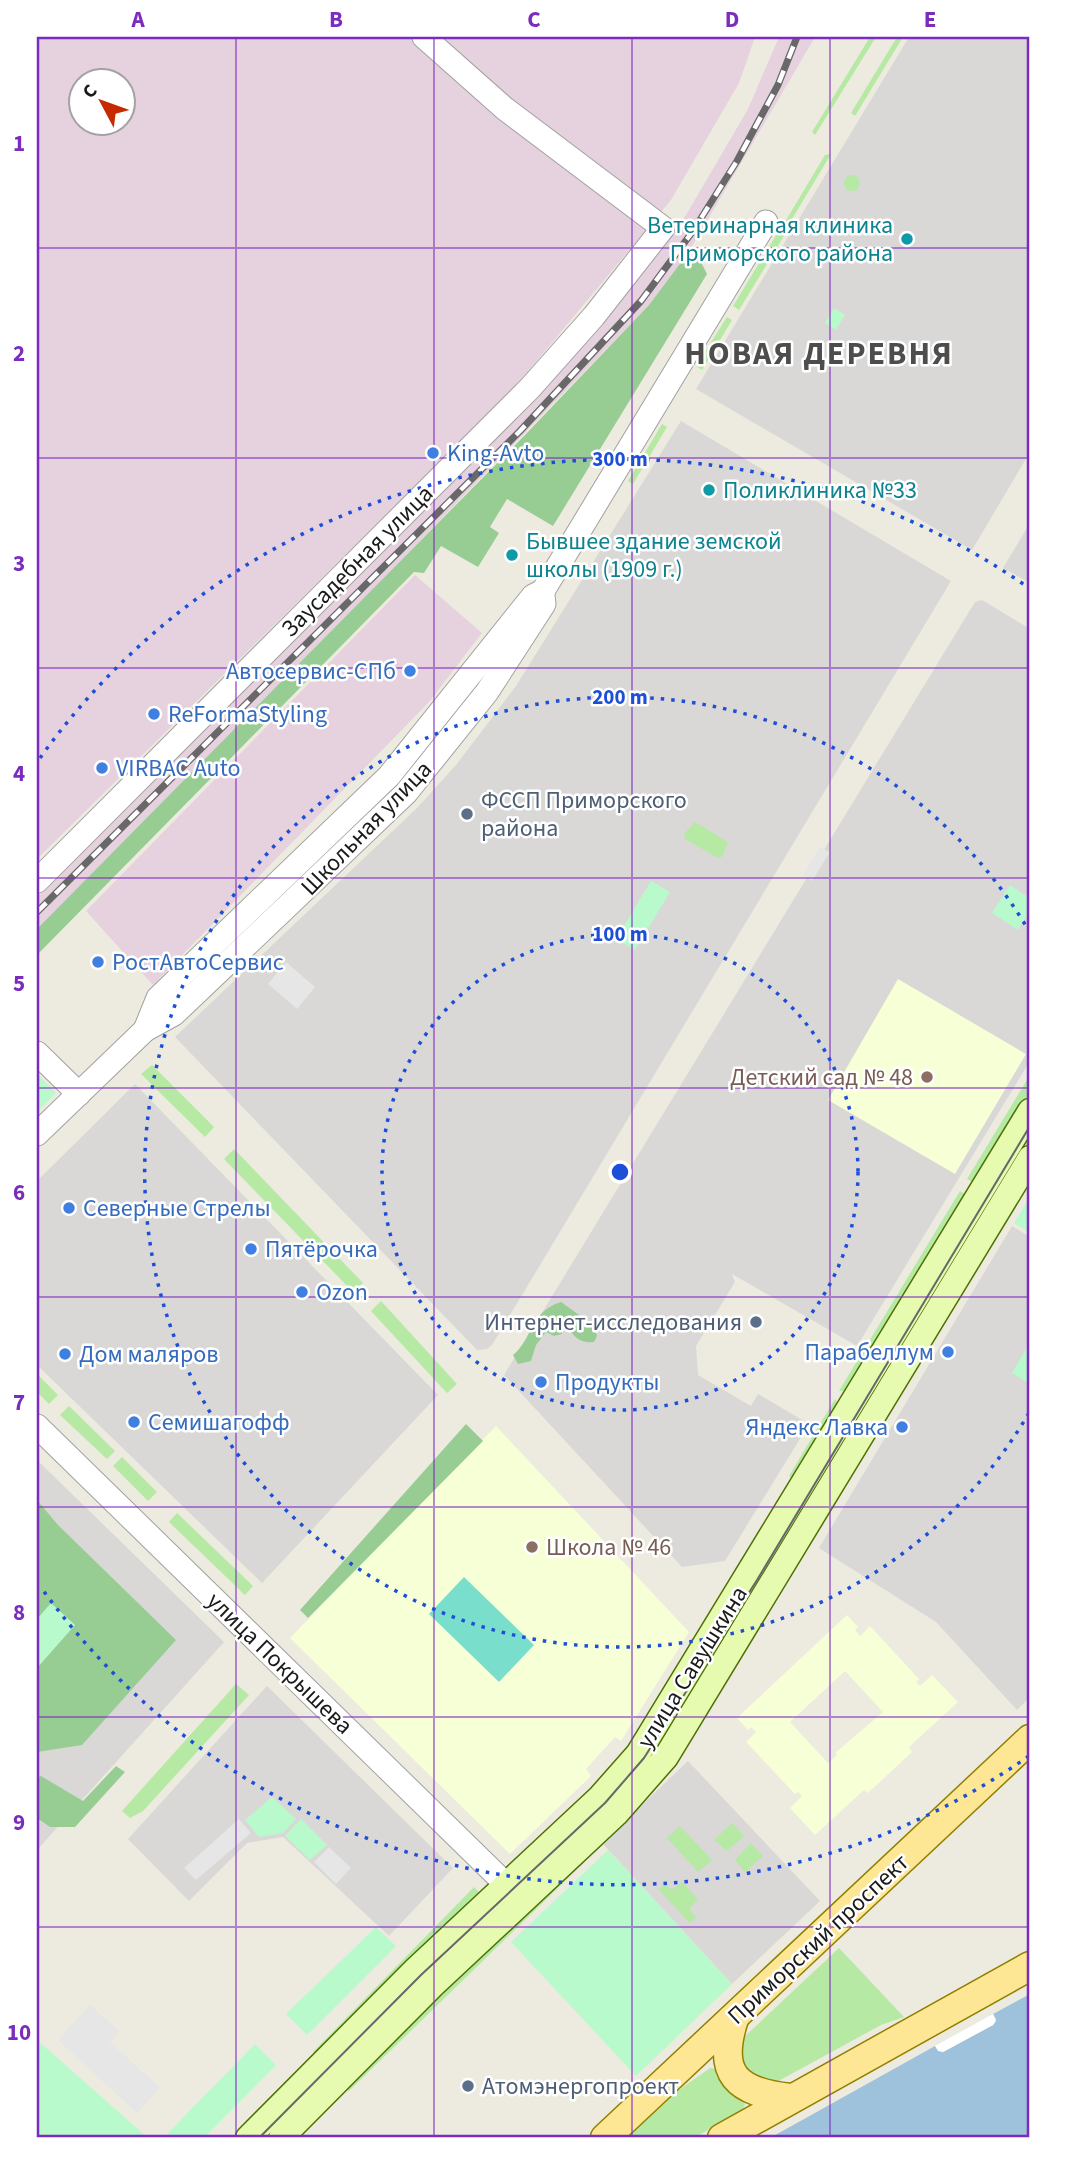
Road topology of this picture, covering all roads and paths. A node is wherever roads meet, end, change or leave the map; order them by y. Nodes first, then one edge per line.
1 (424, 37) edge
2 (766, 222) dead end
3 (37, 881) edge
4 (37, 1053) edge
5 (79, 1094) junction
6 (1030, 1111) edge
7 (37, 1134) edge
8 (1030, 1158) edge
9 (37, 1426) edge
10 (1030, 1739) edge
11 (514, 1893) junction
12 (1030, 1966) edge
13 (734, 2019) junction
14 (790, 2098) junction
15 (248, 2138) edge
16 (281, 2138) edge
17 (605, 2138) edge
18 (722, 2138) edge

1 - 3 street, Заусадебная улица
2 - 5 street, Школьная улица
4 - 5 street
5 - 7 street, Школьная улица
6 - 11 main road, улица Савушкина
8 - 11 main road, улица Савушкина
9 - 11 street, улица Покрышева
10 - 13 main road, Приморский проспект
11 - 15 main road, улица Савушкина
11 - 16 main road, улица Савушкина
12 - 14 main road
13 - 14 main road
13 - 17 main road, Приморский проспект
14 - 18 main road

